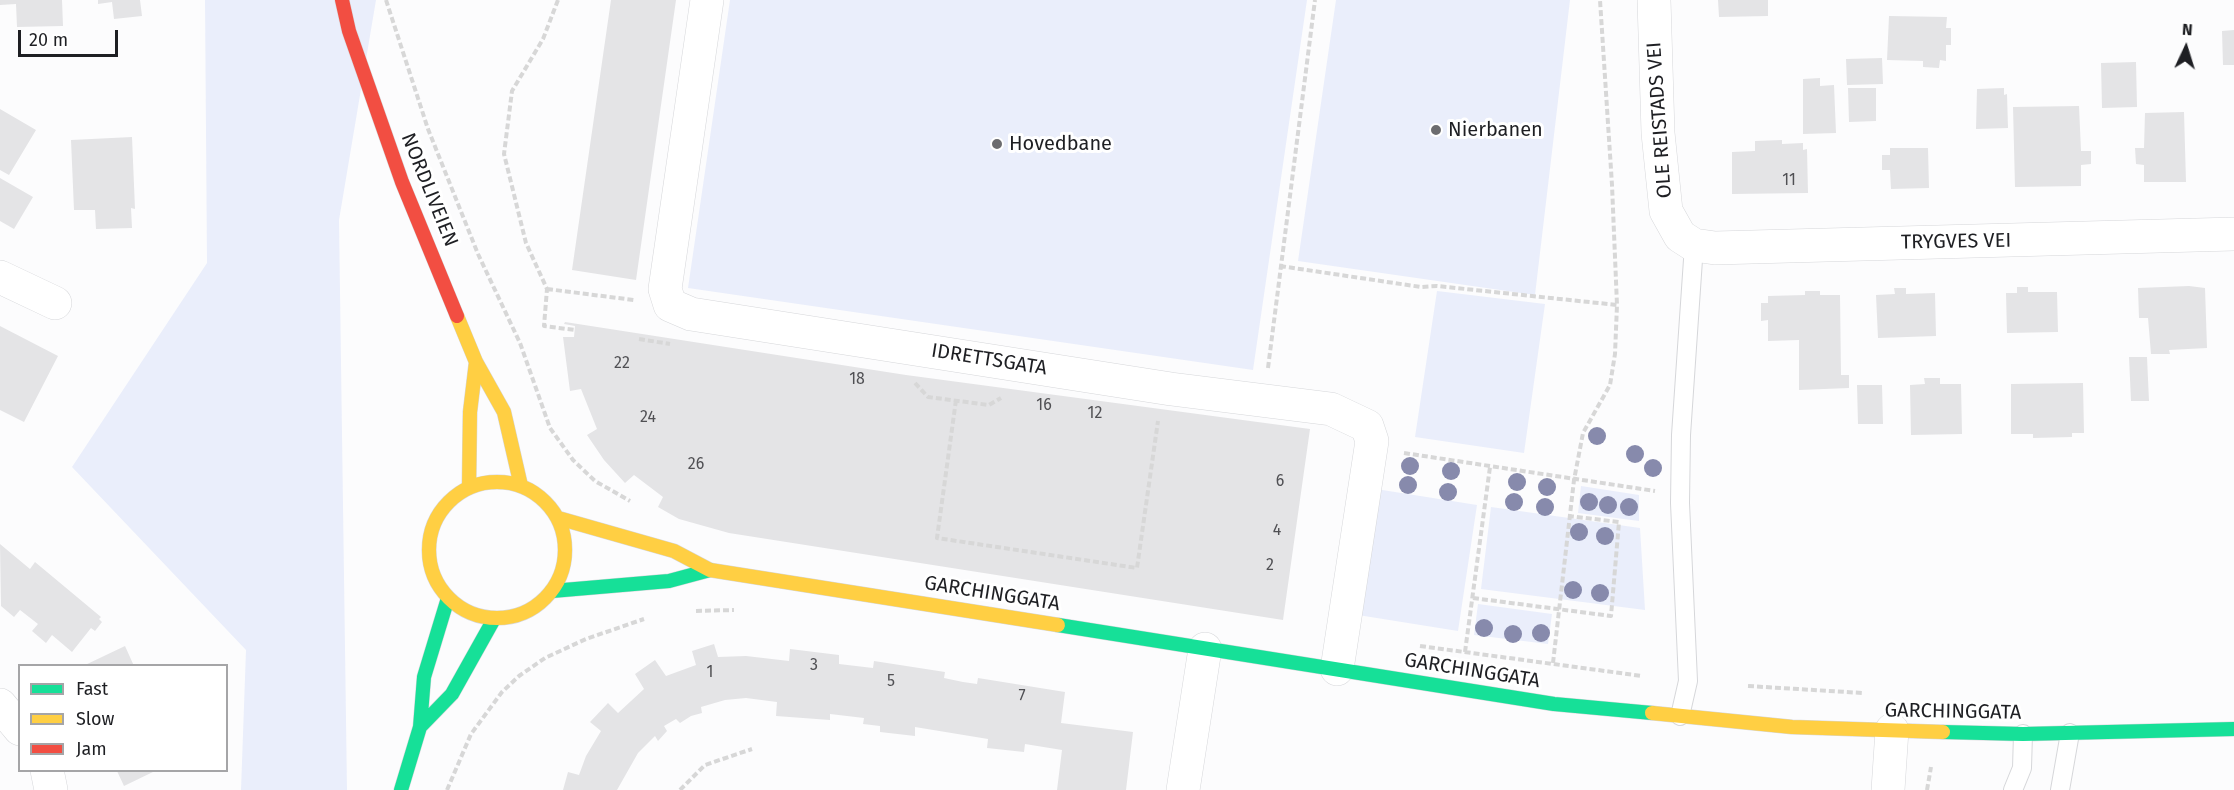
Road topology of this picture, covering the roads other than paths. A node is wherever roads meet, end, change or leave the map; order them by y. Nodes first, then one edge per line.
1 (331, 0) edge
2 (342, 0) edge
3 (707, 0) edge
4 (1654, 0) edge
5 (349, 31) junction
6 (2234, 234) edge
7 (1687, 240) junction
8 (0, 277) edge
9 (55, 303) dead end
10 (476, 362) junction
11 (521, 486) junction
12 (469, 488) junction
13 (558, 518) junction
14 (710, 570) junction
15 (552, 591) junction
16 (448, 598) junction
17 (495, 619) junction
18 (1205, 649) junction
19 (1337, 669) junction
20 (0, 705) edge
21 (1680, 716) junction
22 (18, 727) edge
23 (420, 727) junction
24 (2234, 729) edge
25 (1892, 730) junction
26 (2070, 733) junction
27 (2022, 734) junction
28 (47, 772) edge
29 (51, 790) edge
30 (401, 790) edge
31 (1182, 790) edge
32 (1888, 790) edge
33 (2013, 790) edge
34 (2060, 790) edge

1 - 5 street, NORDLIVEIEN
2 - 5 street, NORDLIVEIEN
3 - 19 street, IDRETTSGATA
4 - 7 street, OLE REISTADS VEI
5 - 10 street, NORDLIVEIEN
6 - 7 street, TRYGVES VEI
7 - 21 lane
8 - 9 street
10 - 11 street, NORDLIVEIEN
10 - 12 street, NORDLIVEIEN
11 - 12 street
11 - 13 street
12 - 16 street
13 - 14 street, GARCHINGGATA
13 - 15 street
14 - 15 street, GARCHINGGATA
14 - 18 street, GARCHINGGATA
15 - 17 street
16 - 17 street
16 - 23 street
17 - 23 street
18 - 19 street, GARCHINGGATA
18 - 31 street
19 - 21 street, GARCHINGGATA
20 - 22 street
21 - 25 street, GARCHINGGATA
23 - 30 street
24 - 26 street, GARCHINGGATA
25 - 27 street, GARCHINGGATA
25 - 32 street
26 - 27 street, GARCHINGGATA
26 - 34 lane
27 - 33 lane
28 - 29 street

